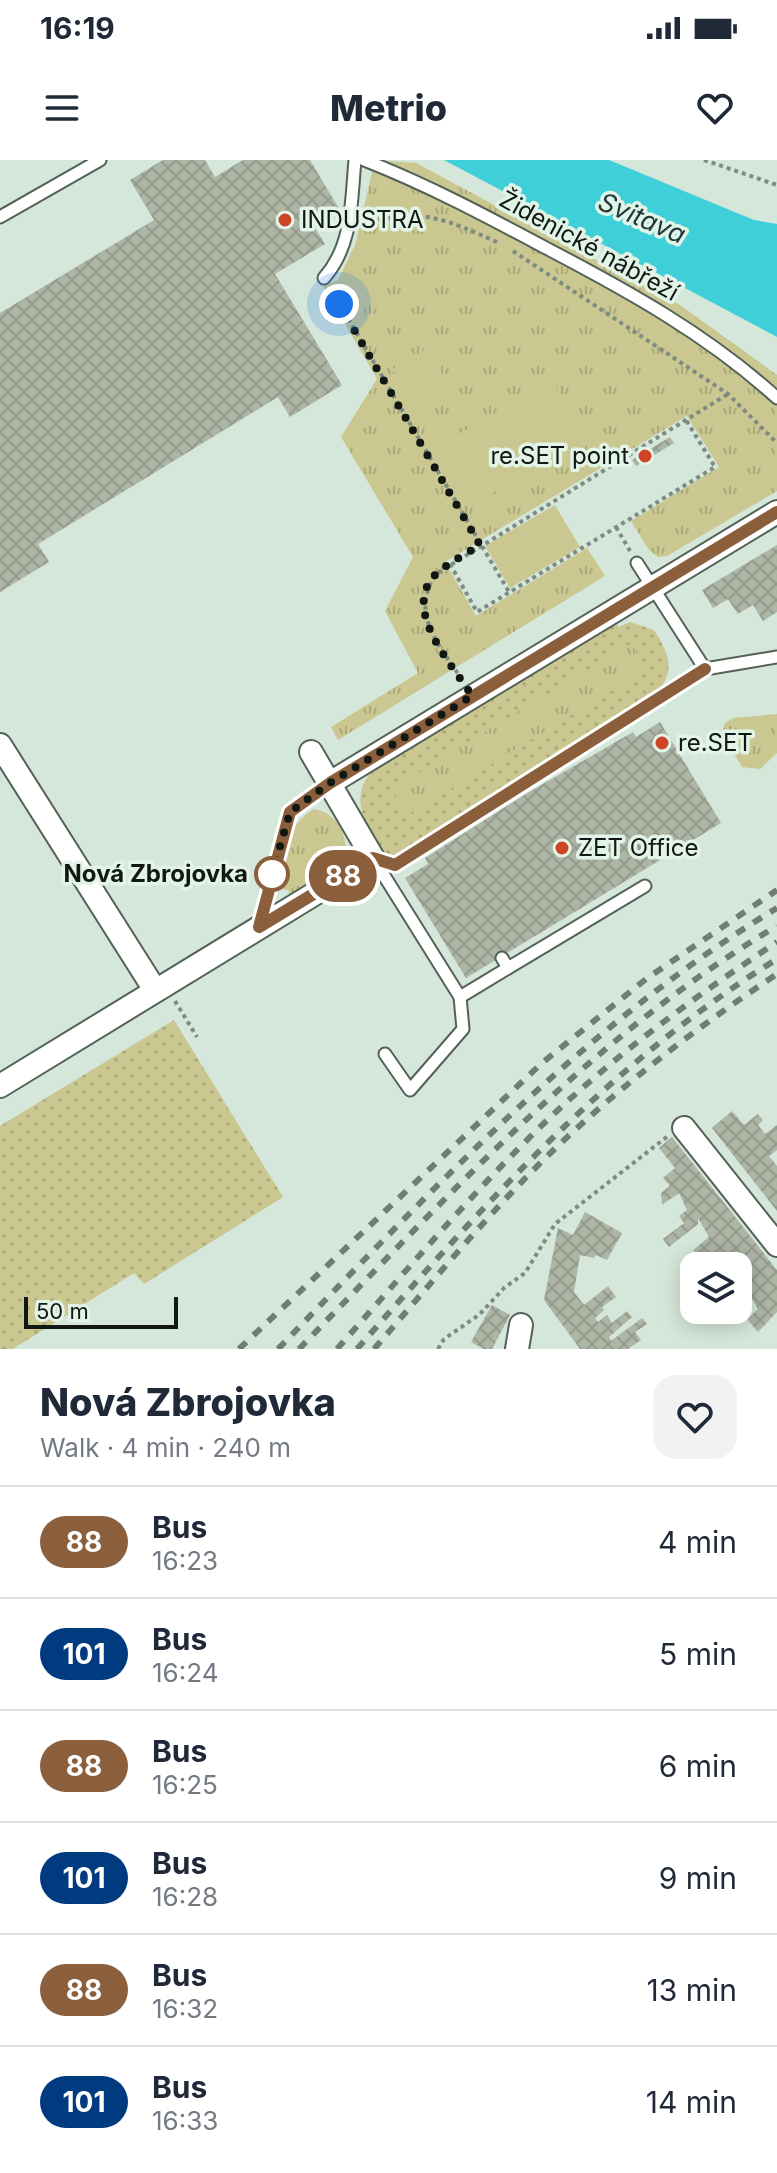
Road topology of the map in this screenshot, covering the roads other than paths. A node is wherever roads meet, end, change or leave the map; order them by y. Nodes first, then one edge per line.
1 (100, 160) edge
2 (355, 160) edge
3 (364, 160) edge
4 (0, 217) edge
5 (324, 278) road end
6 (777, 398) edge
7 (777, 512) edge
8 (637, 563) road end
9 (651, 587) junction
10 (777, 657) edge
11 (705, 669) junction
12 (0, 745) edge
13 (311, 752) dead end
14 (330, 783) junction
15 (373, 858) junction
16 (645, 886) dead end
17 (259, 927) junction
18 (164, 993) junction
19 (460, 997) junction
20 (385, 1054) dead end
21 (0, 1086) edge
22 (684, 1128) road end
23 (777, 1245) edge
24 (521, 1325) dead end
25 (517, 1349) edge

1 - 4 lane
2 - 5 lane
3 - 6 lane, Židenické nábřeží
7 - 9 street
8 - 9 lane
9 - 11 lane
9 - 14 street
10 - 11 lane
11 - 15 lane
12 - 18 street
13 - 14 street
14 - 15 street
14 - 17 lane
15 - 17 street
15 - 19 lane
16 - 19 lane
17 - 18 street
18 - 21 street
19 - 20 lane
22 - 23 street
24 - 25 street

